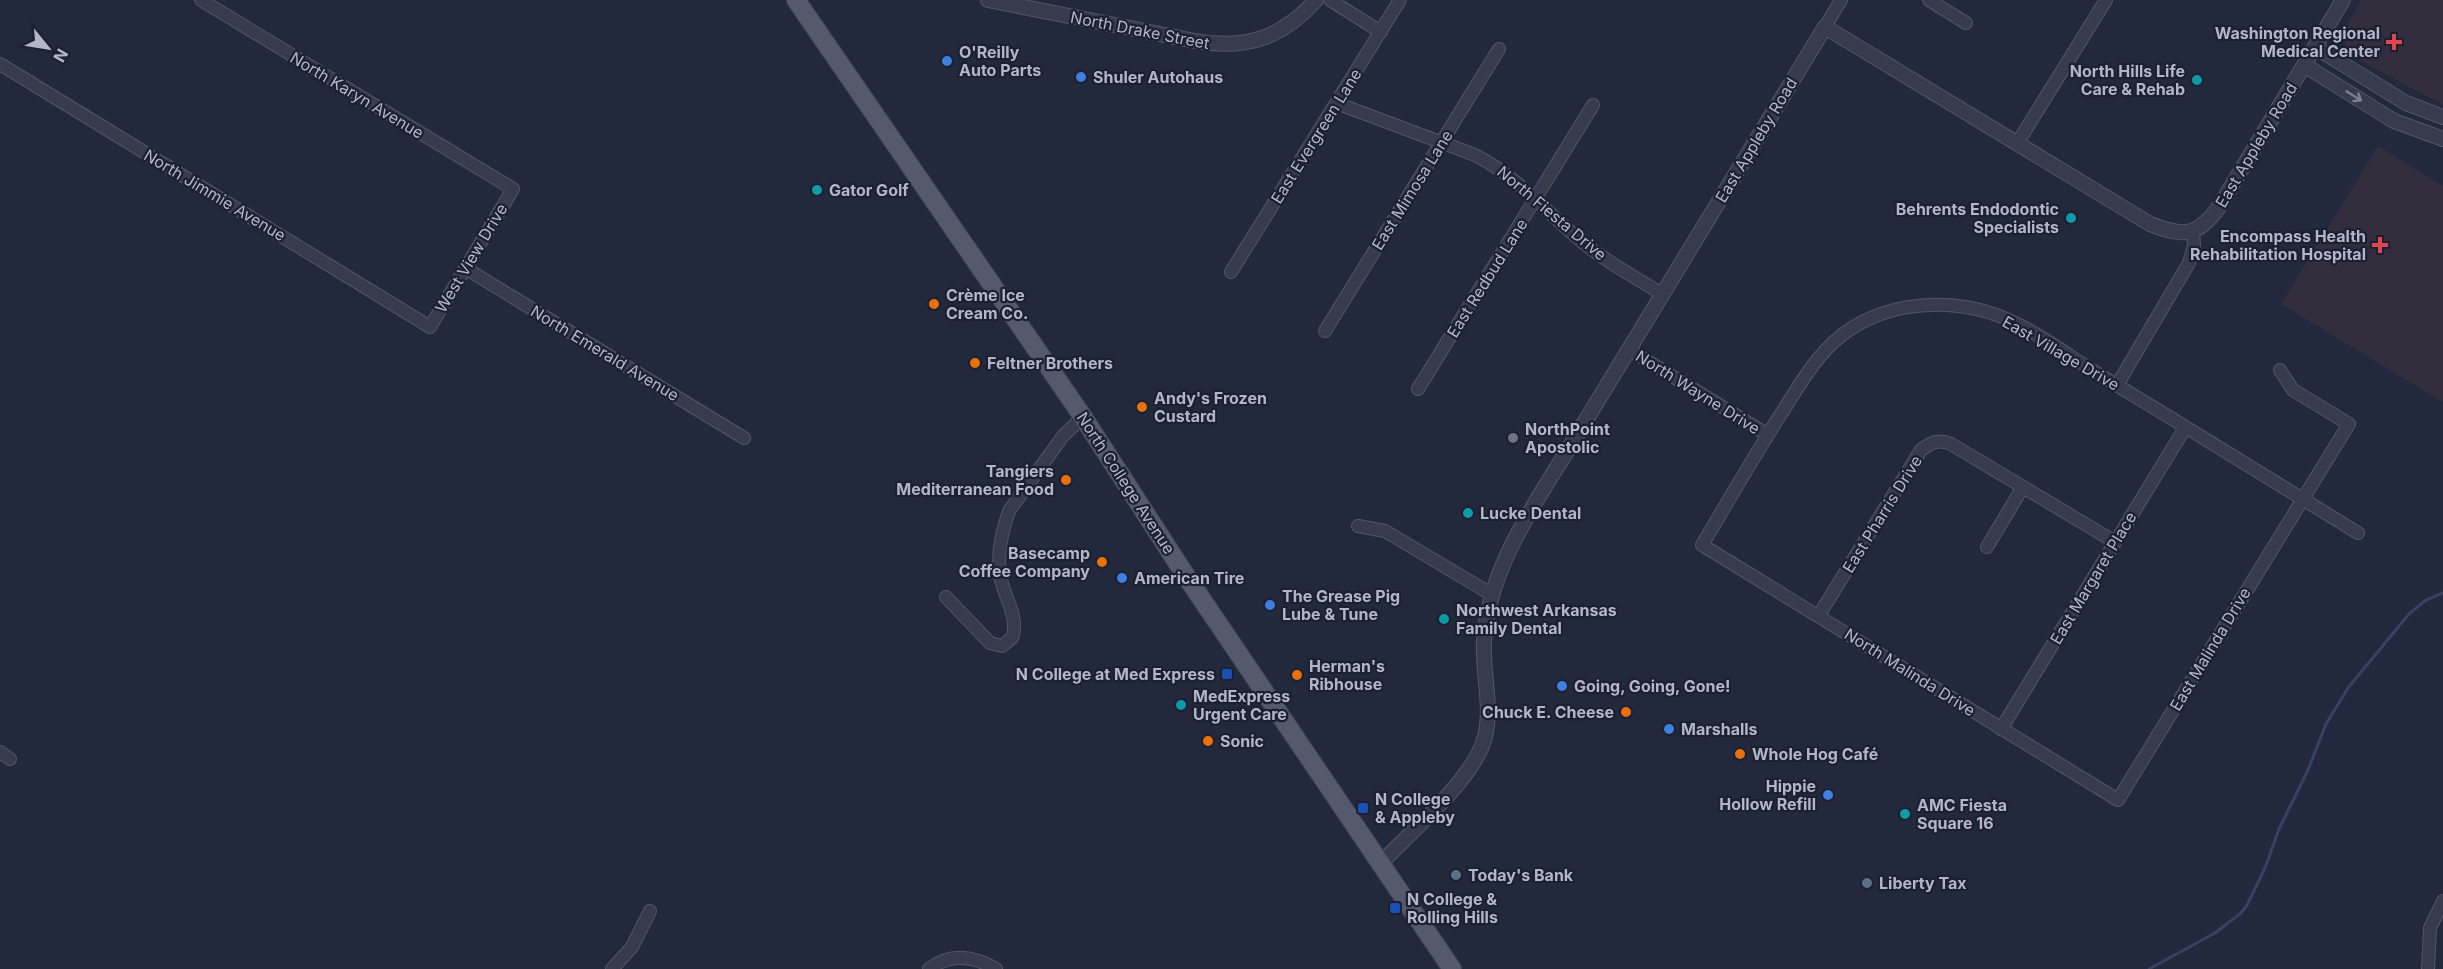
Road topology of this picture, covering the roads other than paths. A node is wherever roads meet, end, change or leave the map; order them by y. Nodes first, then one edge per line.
1 (201, 0) edge
2 (796, 0) edge
3 (988, 0) edge
4 (1316, 0) edge
5 (1330, 0) edge
6 (1400, 0) edge
7 (1841, 0) edge
8 (1929, 0) edge
9 (2106, 0) edge
10 (2343, 0) edge
11 (1966, 23) dead end
12 (1824, 27) junction
13 (1381, 32) junction
14 (2315, 46) junction
15 (1499, 49) dead end
16 (0, 64) edge
17 (2304, 65) junction
18 (1336, 103) junction
19 (1593, 105) dead end
20 (2443, 117) edge
21 (2443, 139) edge
22 (1442, 142) junction
23 (2018, 142) junction
24 (513, 189) joint
25 (1535, 199) junction
26 (2193, 232) junction
27 (465, 268) junction
28 (1232, 272) dead end
29 (1662, 294) junction
30 (430, 327) joint
31 (1324, 331) dead end
32 (1628, 349) junction
33 (2280, 370) dead end
34 (2117, 385) junction
35 (1418, 389) dead end
36 (1083, 417) junction
37 (2185, 428) junction
38 (1768, 435) junction
39 (744, 438) dead end
40 (2023, 487) junction
41 (2301, 498) junction
42 (1359, 526) dead end
43 (2358, 533) dead end
44 (2115, 542) junction
45 (1702, 545) joint
46 (1987, 547) dead end
47 (1491, 594) junction
48 (946, 597) dead end
49 (1819, 615) junction
50 (2001, 729) junction
51 (2118, 800) joint
52 (1381, 863) junction
53 (2443, 901) edge
54 (650, 911) dead end
55 (612, 969) edge
56 (929, 969) edge
57 (996, 969) edge
58 (1452, 969) edge
59 (2428, 969) edge

1 - 24 street, North Karyn Avenue
2 - 36 main road, North College Avenue
3 - 4 street, North Drake Street
5 - 13 street
6 - 13 street, East Evergreen Lane
7 - 12 street
8 - 11 street
9 - 23 street
10 - 14 street, East Appleby Road
12 - 23 street
12 - 29 street, East Appleby Road
13 - 18 street, East Evergreen Lane
14 - 17 street, East Appleby Road
14 - 20 street
15 - 22 street, East Mimosa Lane
16 - 30 street, North Jimmie Avenue
17 -> 21 street
17 - 26 street, East Appleby Road
18 - 22 street, North Fiesta Drive
18 - 28 street, East Evergreen Lane
19 - 25 street, East Redbud Lane
22 - 25 street, North Fiesta Drive
22 - 31 street, East Mimosa Lane
23 - 26 street
24 - 27 street, West View Drive
25 - 29 street, North Fiesta Drive
25 - 35 street, East Redbud Lane
26 - 34 street
27 - 30 street, West View Drive
27 - 39 street, North Emerald Avenue
29 - 32 street, East Appleby Road
32 - 38 street, North Wayne Drive
32 - 47 street, East Appleby Road
33 - 41 street, East Malinda Drive
34 - 37 street, East Village Drive
34 - 38 street, East Village Drive
36 - 48 street
36 - 52 main road, North College Avenue
37 - 41 street, East Village Drive
37 - 44 street, East Margaret Place
38 - 45 street, East Village Drive
40 - 44 street, East Pharris Drive
40 - 46 street
40 - 49 street, East Pharris Drive
41 - 43 street, East Village Drive
41 - 51 street, East Malinda Drive
42 - 47 street
44 - 50 street, East Margaret Place
45 - 49 street, North Malinda Drive
47 - 52 street, East Appleby Road
49 - 50 street, North Malinda Drive
50 - 51 street, North Malinda Drive
52 - 58 main road, North College Avenue
53 - 59 street
54 - 55 street
56 - 57 street

